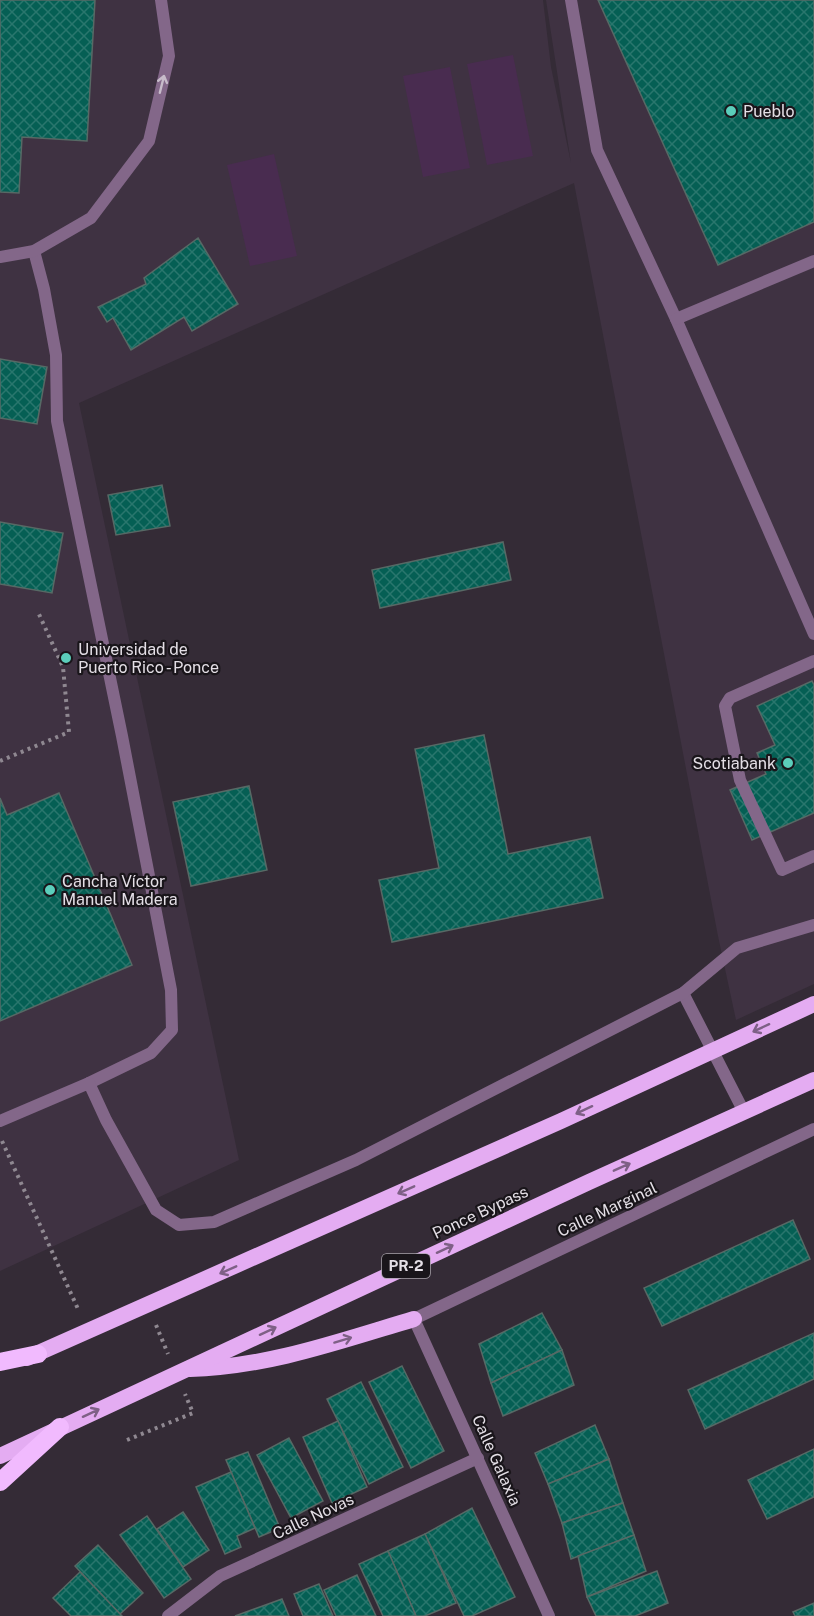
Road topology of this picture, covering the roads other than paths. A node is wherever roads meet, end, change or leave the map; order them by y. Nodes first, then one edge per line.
1 (160, 0) edge
2 (571, 0) edge
3 (34, 251) junction
4 (0, 257) edge
5 (814, 261) edge
6 (676, 319) junction
7 (814, 634) edge
8 (814, 661) edge
9 (814, 856) edge
10 (814, 925) edge
11 (683, 993) junction
12 (814, 1004) edge
13 (712, 1051) junction
14 (814, 1080) edge
15 (88, 1083) junction
16 (744, 1112) junction
17 (0, 1121) edge
18 (814, 1130) edge
19 (414, 1319) junction
20 (38, 1354) junction
21 (0, 1362) edge
22 (0, 1370) edge
23 (183, 1370) junction
24 (60, 1427) junction
25 (0, 1456) edge
26 (478, 1458) junction
27 (0, 1482) edge
28 (168, 1616) edge
29 (549, 1616) edge

3 -> 1 street
2 - 6 street
3 - 4 street
3 - 15 street
5 - 6 street
6 - 7 street
8 - 9 street
10 - 11 street
11 - 13 street
11 - 15 street
12 -> 13 highway
13 - 16 street
13 -> 20 highway
14 - 16 highway, Ponce Bypass / PR-2
15 - 17 street
23 -> 16 highway, Ponce Bypass / PR-2
18 - 19 street, Calle Marginal
23 -> 19 highway
19 - 26 street, Calle Galaxia
20 - 21 highway
20 - 22 highway
24 -> 23 highway, Ponce Bypass / PR-2
24 - 25 highway, Ponce Bypass / PR-2
24 - 27 highway
26 - 28 street, Calle Novas
26 - 29 street, Calle Galaxia

